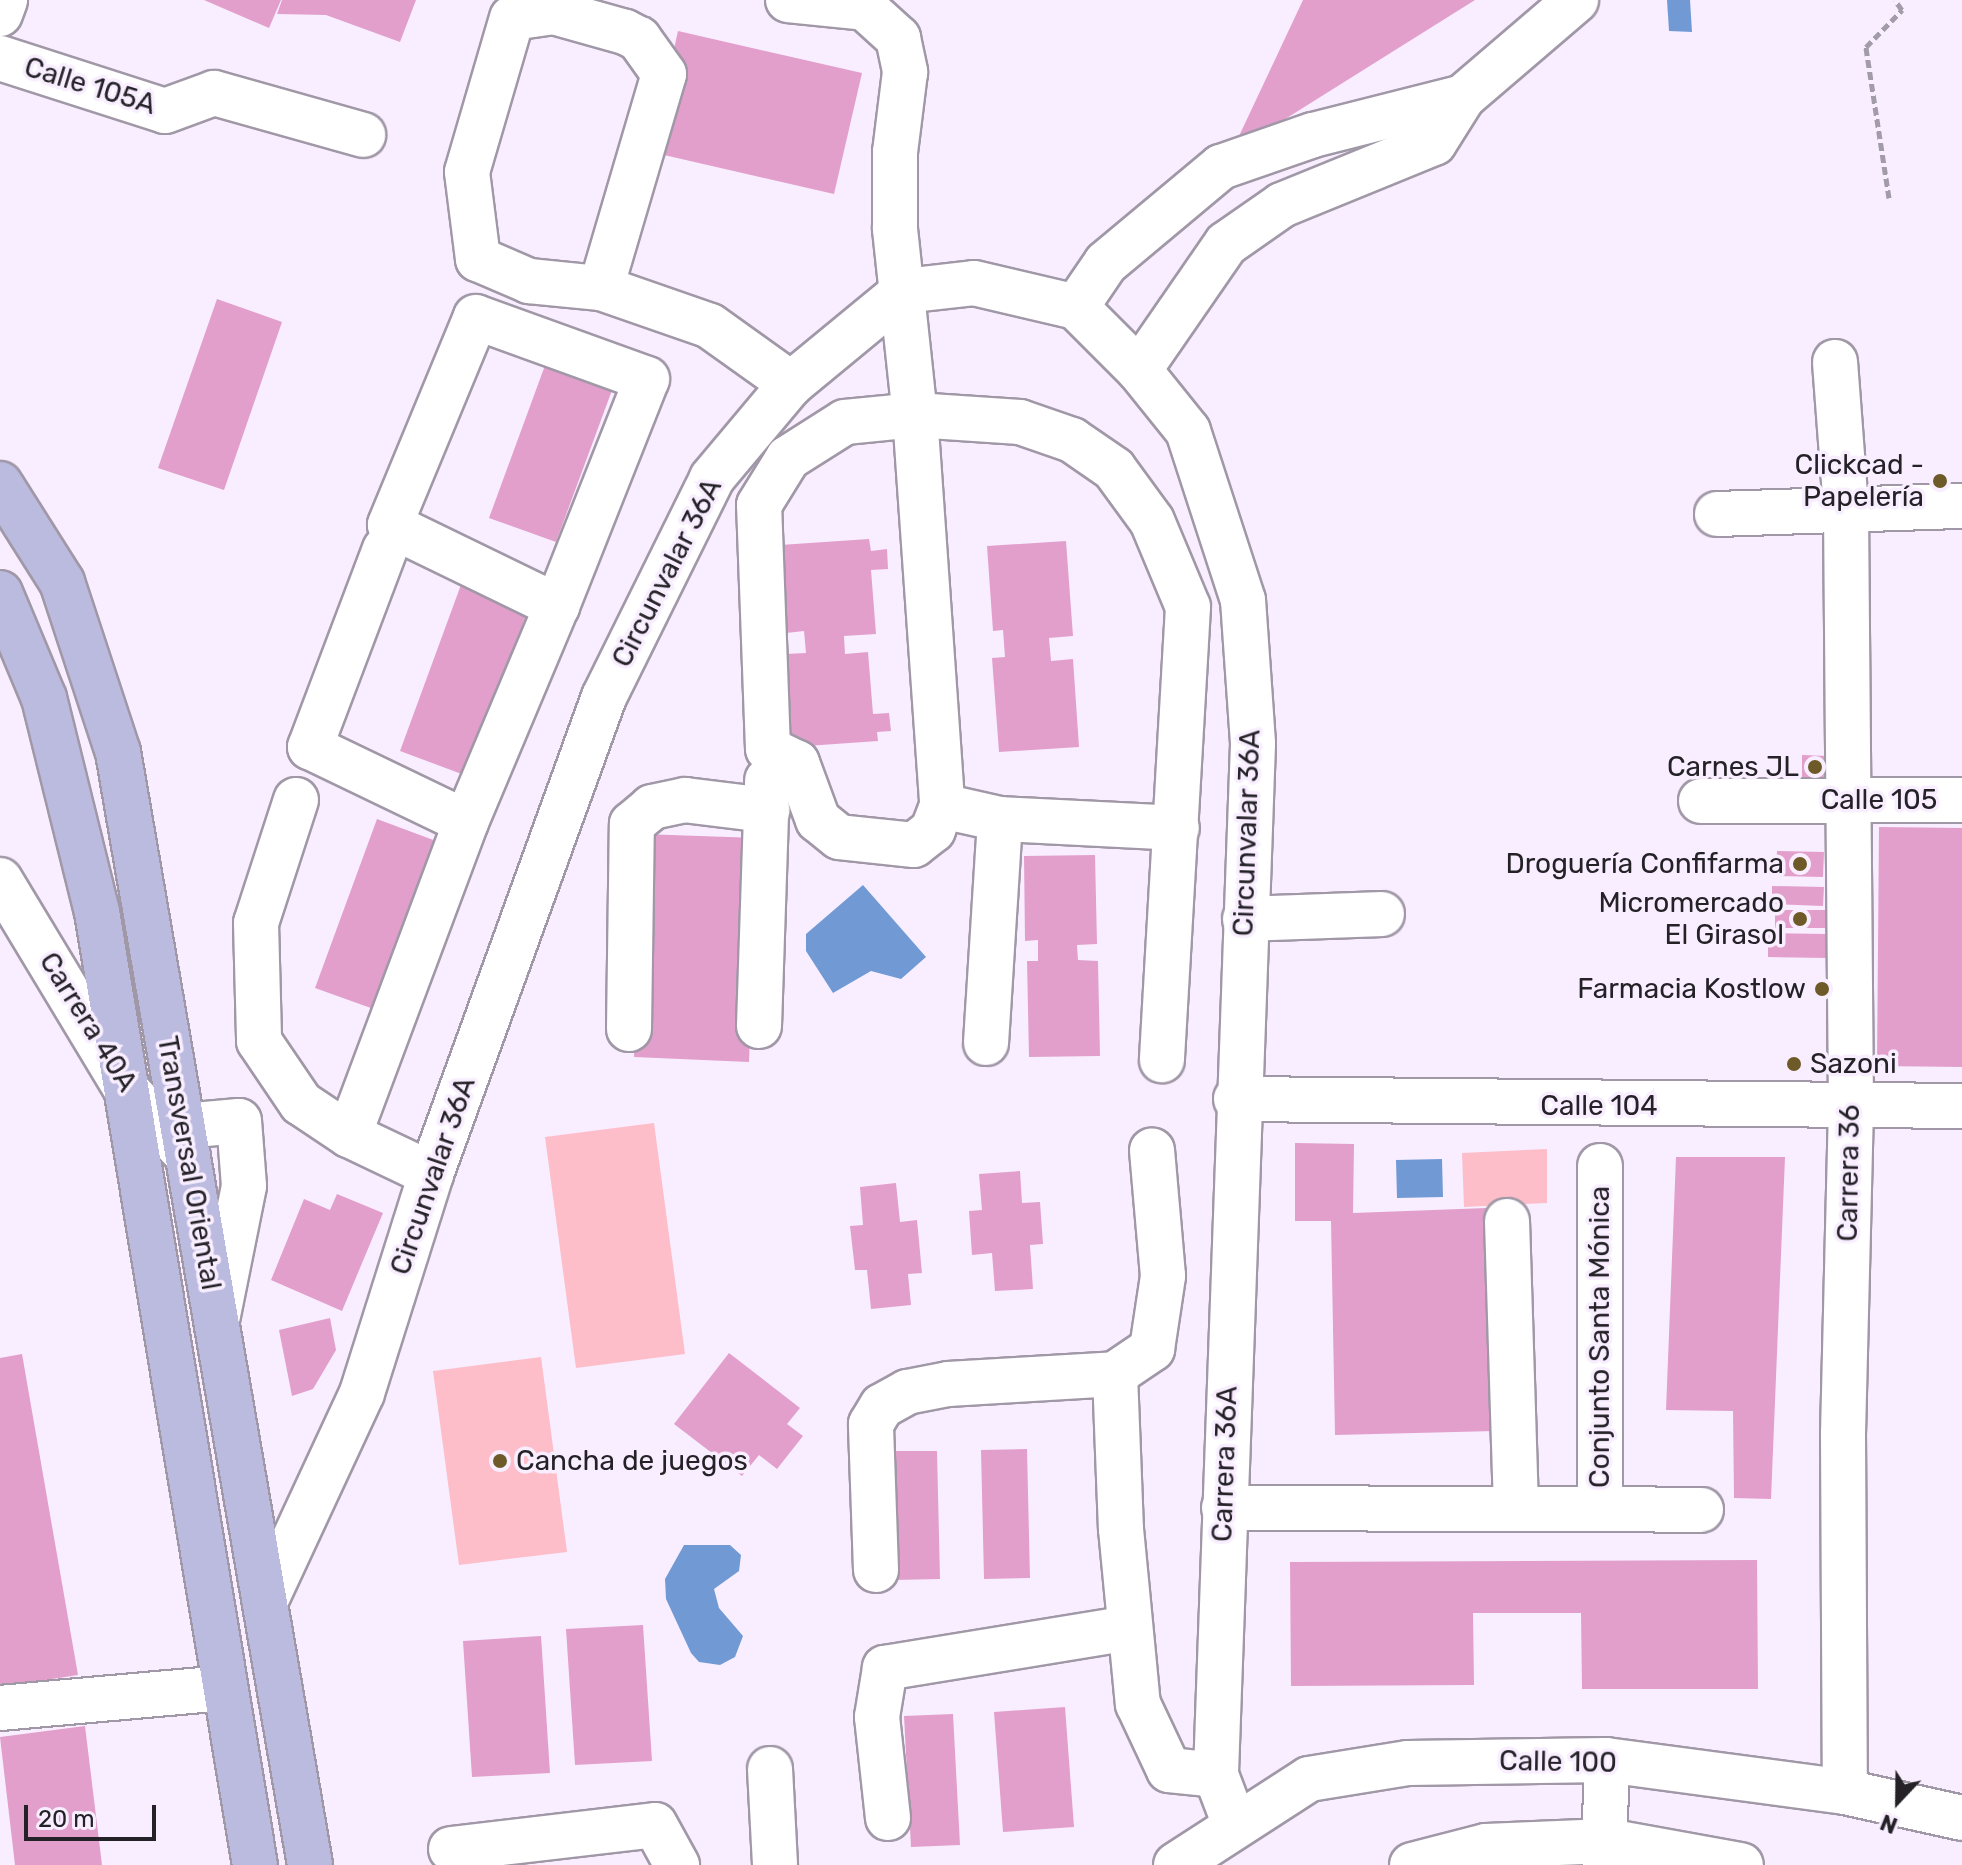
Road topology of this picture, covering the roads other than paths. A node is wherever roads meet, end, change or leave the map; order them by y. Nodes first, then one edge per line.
1 (5, 0) edge
2 (788, 0) edge
3 (1576, 0) edge
4 (0, 14) edge
5 (0, 58) edge
6 (1463, 97) junction
7 (363, 135) dead end
8 (601, 288) junction
9 (904, 291) junction
10 (1076, 307) junction
11 (1835, 362) dead end
12 (1139, 370) junction
13 (791, 384) junction
14 (915, 415) junction
15 (0, 484) edge
16 (1962, 506) edge
17 (1846, 510) junction
18 (1717, 514) dead end
19 (385, 549) dead end
20 (0, 593) edge
21 (557, 606) junction
22 (768, 749) junction
23 (296, 800) dead end
24 (1962, 800) edge
25 (1701, 801) dead end
26 (1847, 801) junction
27 (942, 806) junction
28 (767, 810) junction
29 (1000, 819) junction
30 (466, 822) junction
31 (1177, 828) junction
32 (0, 880) edge
33 (1382, 914) dead end
34 (1245, 919) junction
35 (759, 1026) dead end
36 (629, 1029) dead end
37 (986, 1043) dead end
38 (1162, 1060) dead end
39 (126, 1089) junction
40 (1236, 1099) junction
41 (1962, 1106) edge
42 (1851, 1107) junction
43 (349, 1135) junction
44 (186, 1141) junction
45 (1152, 1150) dead end
46 (1600, 1166) dead end
47 (431, 1174) junction
48 (1507, 1221) dead end
49 (217, 1322) junction
50 (1115, 1374) junction
51 (1224, 1508) junction
52 (1516, 1509) junction
53 (1600, 1509) junction
54 (1701, 1510) dead end
55 (876, 1570) dead end
56 (265, 1602) junction
57 (1128, 1628) junction
58 (225, 1688) junction
59 (0, 1708) edge
60 (770, 1769) dead end
61 (1216, 1775) junction
62 (1845, 1792) junction
63 (1959, 1809) edge
64 (1606, 1813) edge
65 (888, 1818) dead end
66 (1235, 1825) junction
67 (451, 1849) dead end
68 (255, 1865) edge
69 (310, 1865) edge
70 (677, 1865) edge
71 (775, 1865) edge
72 (1176, 1865) edge
73 (1412, 1865) edge
74 (1741, 1865) edge

1 - 4 street
2 - 9 street
3 - 6 street
5 - 7 street, Calle 105A
6 - 10 street
6 - 12 street
8 - 8 street
8 - 13 street
9 - 10 street
9 - 13 street, Circunvalar 36A
9 - 14 street
10 - 12 street, Circunvalar 36A
11 - 17 street, Carrera 36
12 - 34 street, Circunvalar 36A
13 - 47 street, Circunvalar 36A
14 - 22 street
14 - 27 street
14 - 31 street
15 - 44 main road, Transversal Oriental
16 - 17 street
17 - 18 street
17 - 26 street, Carrera 36
19 - 30 street
20 - 39 main road, Transversal Oriental
21 - 21 street
21 - 30 street
22 - 27 street
22 - 28 street
23 - 43 street
24 - 26 street, Calle 105
25 - 26 street, Calle 105
26 - 42 street, Carrera 36
27 - 29 street
28 - 35 street
28 - 36 street
29 - 31 street
29 - 37 street
30 - 43 street
31 - 38 street
32 - 39 street, Carrera 40A
33 - 34 street
34 - 40 street, Circunvalar 36A
39 - 44 street, Carrera 40A
39 - 58 main road, Transversal Oriental
40 - 42 street, Calle 104
40 - 51 street, Carrera 36A
41 - 42 street, Calle 104
42 - 62 street, Carrera 36
43 - 47 street
44 - 49 main road, Transversal Oriental
44 - 49 street
45 - 50 street
46 - 53 street, Conjunto Santa Mónica
47 - 56 street, Circunvalar 36A
48 - 52 street
49 - 56 main road, Transversal Oriental
50 - 55 street
50 - 57 street
51 - 52 street, Conjunto Santa Mónica
51 - 61 street, Carrera 36A
52 - 53 street, Conjunto Santa Mónica
53 - 54 street, Conjunto Santa Mónica
56 - 69 main road, Transversal Oriental
57 - 61 street
57 - 65 street
58 - 59 street
58 - 68 main road, Transversal Oriental
60 - 71 street
61 - 66 street, Carrera 36A
62 - 63 street, Calle 100
62 - 64 street, Calle 100
64 - 66 street, Calle 100
64 - 73 street
64 - 74 street
66 - 72 street, Calle 100
67 - 70 street

